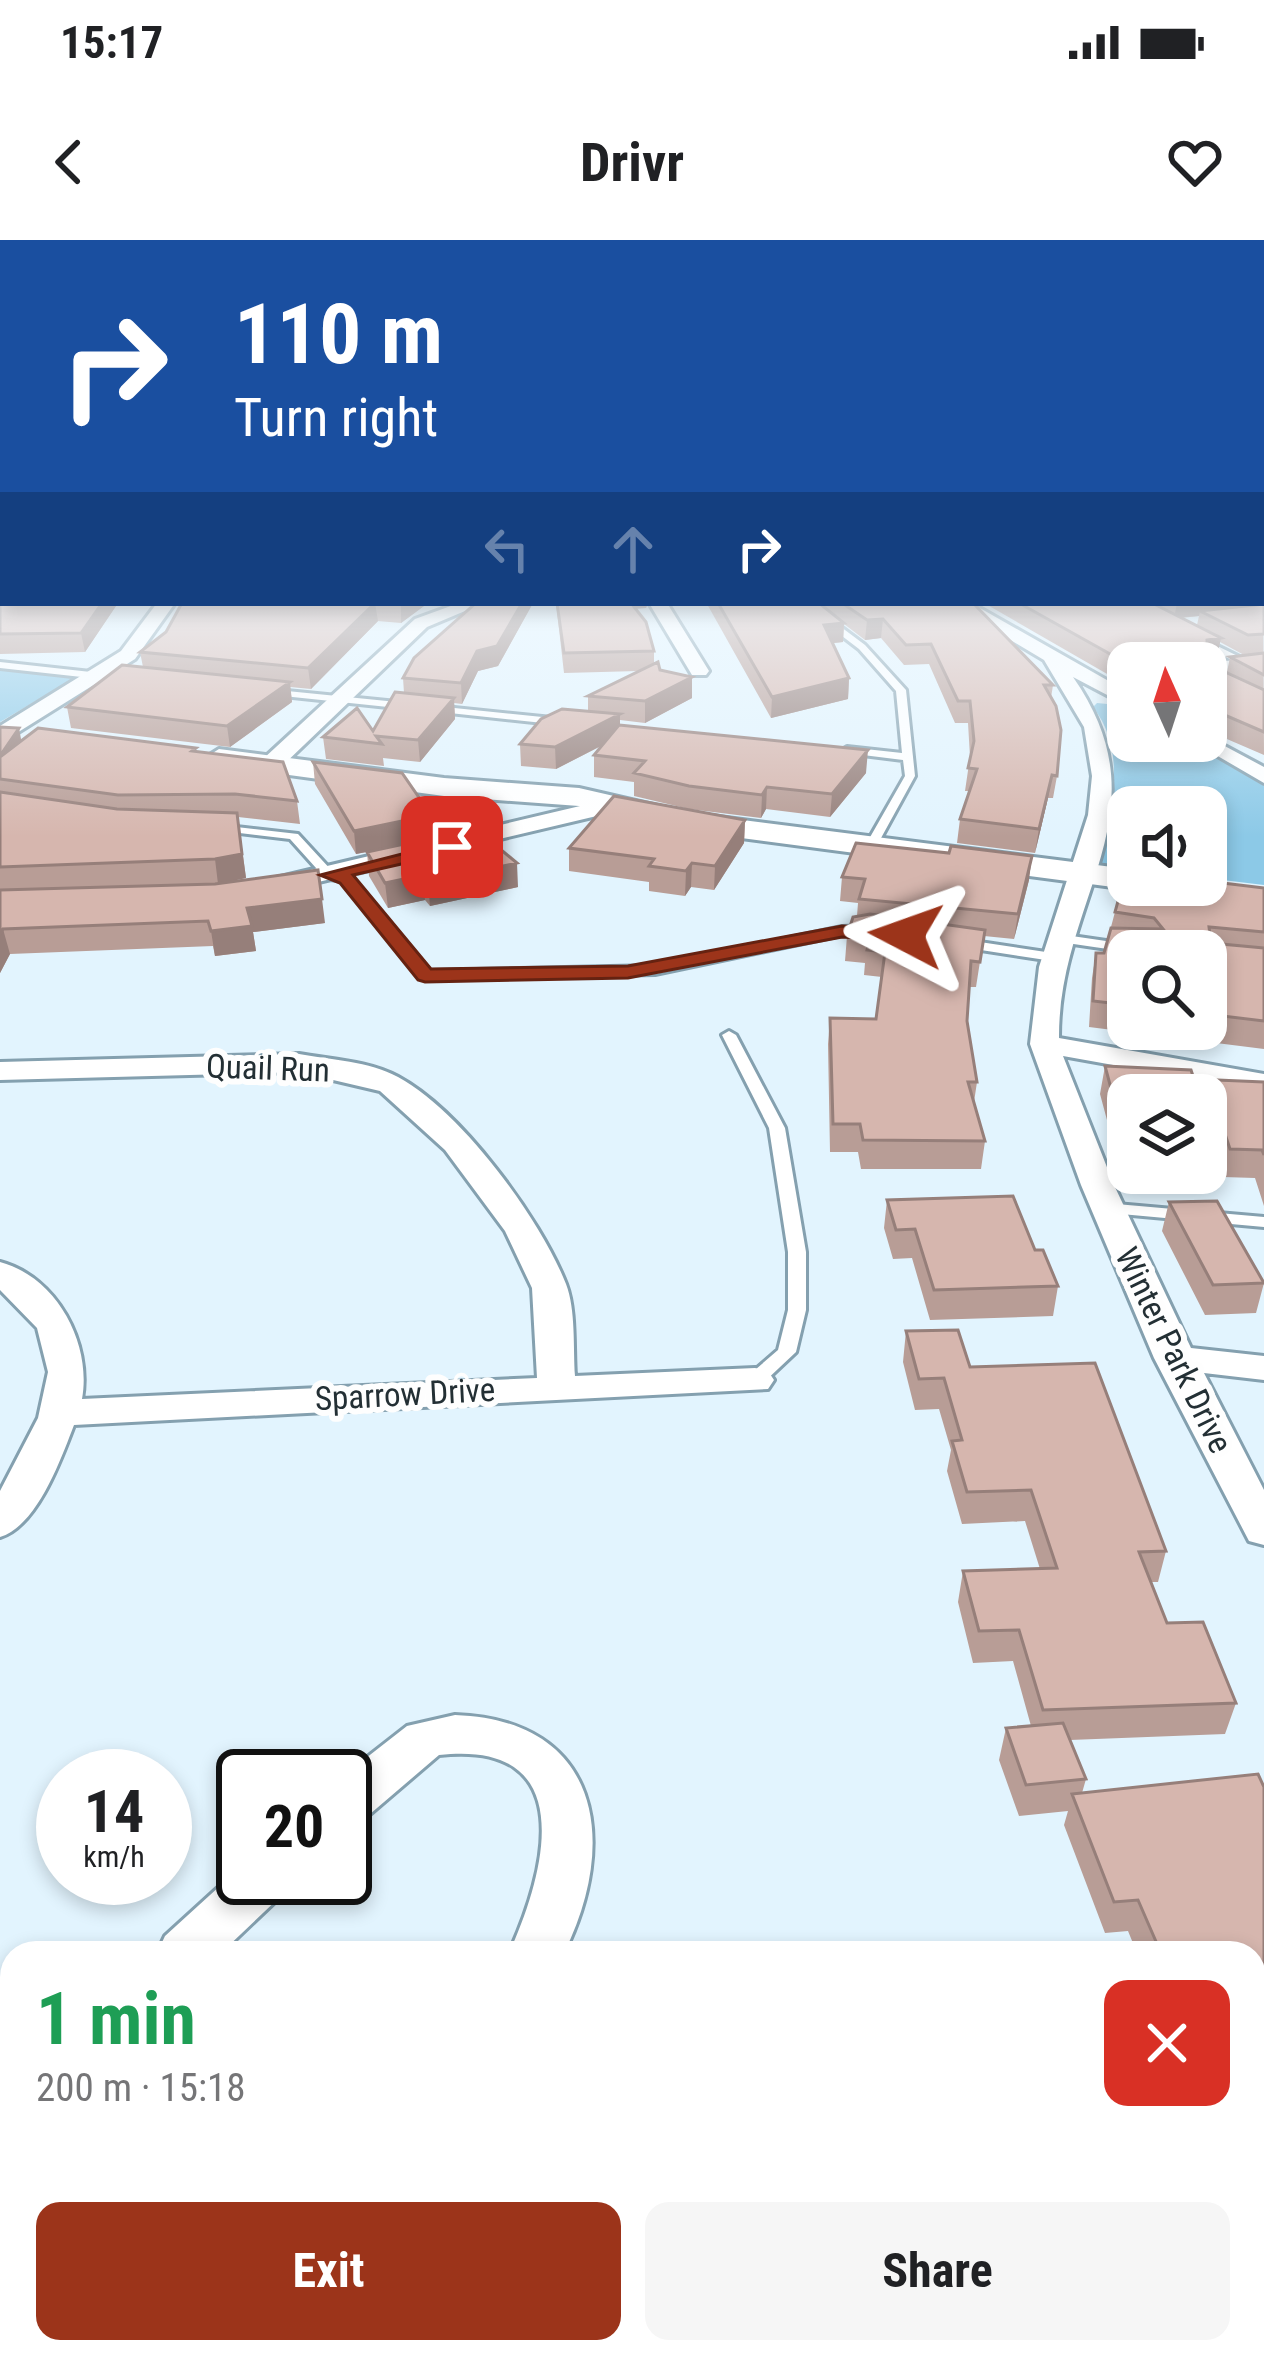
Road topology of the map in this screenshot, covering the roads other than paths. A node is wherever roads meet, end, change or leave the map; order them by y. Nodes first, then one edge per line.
1 (140, 638) edge
2 (407, 638) edge
3 (679, 638) edge
4 (847, 638) edge
5 (1017, 638) edge
6 (1195, 638) edge
7 (1053, 659) junction
8 (1257, 664) edge
9 (0, 665) edge
10 (1227, 669) edge
11 (699, 671) dead end
12 (98, 675) junction
13 (120, 678) edge
14 (1107, 683) edge
15 (1100, 684) junction
16 (1066, 685) junction
17 (1107, 688) edge
18 (255, 691) edge
19 (345, 700) junction
20 (580, 723) edge
21 (2, 732) edge
22 (49, 737) edge
23 (839, 749) edge
24 (182, 754) edge
25 (1227, 755) edge
26 (910, 757) junction
27 (271, 764) junction
28 (1263, 776) edge
29 (530, 793) junction
30 (614, 805) junction
31 (194, 827) edge
32 (535, 828) junction
33 (871, 846) junction
34 (1085, 874) junction
35 (329, 875) junction
36 (1107, 877) edge
37 (241, 892) edge
38 (890, 933) edge
39 (953, 942) edge
40 (1062, 948) junction
41 (1107, 950) edge
42 (729, 1035) dead end
43 (1046, 1044) junction
44 (0, 1071) edge
45 (1264, 1083) edge
46 (1105, 1208) junction
47 (1264, 1222) edge
48 (0, 1273) edge
49 (1173, 1358) junction
50 (1264, 1368) edge
51 (754, 1380) joint
52 (557, 1386) junction
53 (56, 1413) junction
54 (0, 1522) edge
55 (1263, 1525) edge
56 (372, 1783) edge
57 (236, 1905) edge
58 (197, 1941) edge
59 (544, 1941) edge

1 - 12 street
2 - 19 street
3 - 11 street
4 - 26 lane
5 - 7 street
6 - 8 lane
7 - 15 street
7 - 16 street, Winter Park Drive
8 - 10 street
9 - 12 lane
12 - 13 lane
12 - 21 street
14 - 15 street
15 - 16 street
15 - 17 street
16 - 34 street, Winter Park Drive
18 - 19 lane
19 - 20 lane
19 - 27 street
21 - 22 street
23 - 26 lane
24 - 27 street
25 - 28 street
26 - 33 lane
27 - 29 street
29 - 30 street
29 - 32 street
30 - 32 street
30 - 33 street
31 - 35 lane
32 - 35 street
33 - 34 street
34 - 36 street
34 - 40 street, Winter Park Drive
35 - 37 street
35 - 38 lane
39 - 40 lane
40 - 41 lane
40 - 43 street, Winter Park Drive
42 - 51 lane
43 - 45 street
43 - 46 street, Winter Park Drive
44 - 52 street, Quail Run
46 - 47 lane
46 - 49 street, Winter Park Drive
48 - 53 street
49 - 50 street
49 - 55 street, Winter Park Drive
51 - 52 street, Sparrow Drive
52 - 53 street, Sparrow Drive
53 - 54 street
56 - 59 street
57 - 58 street

